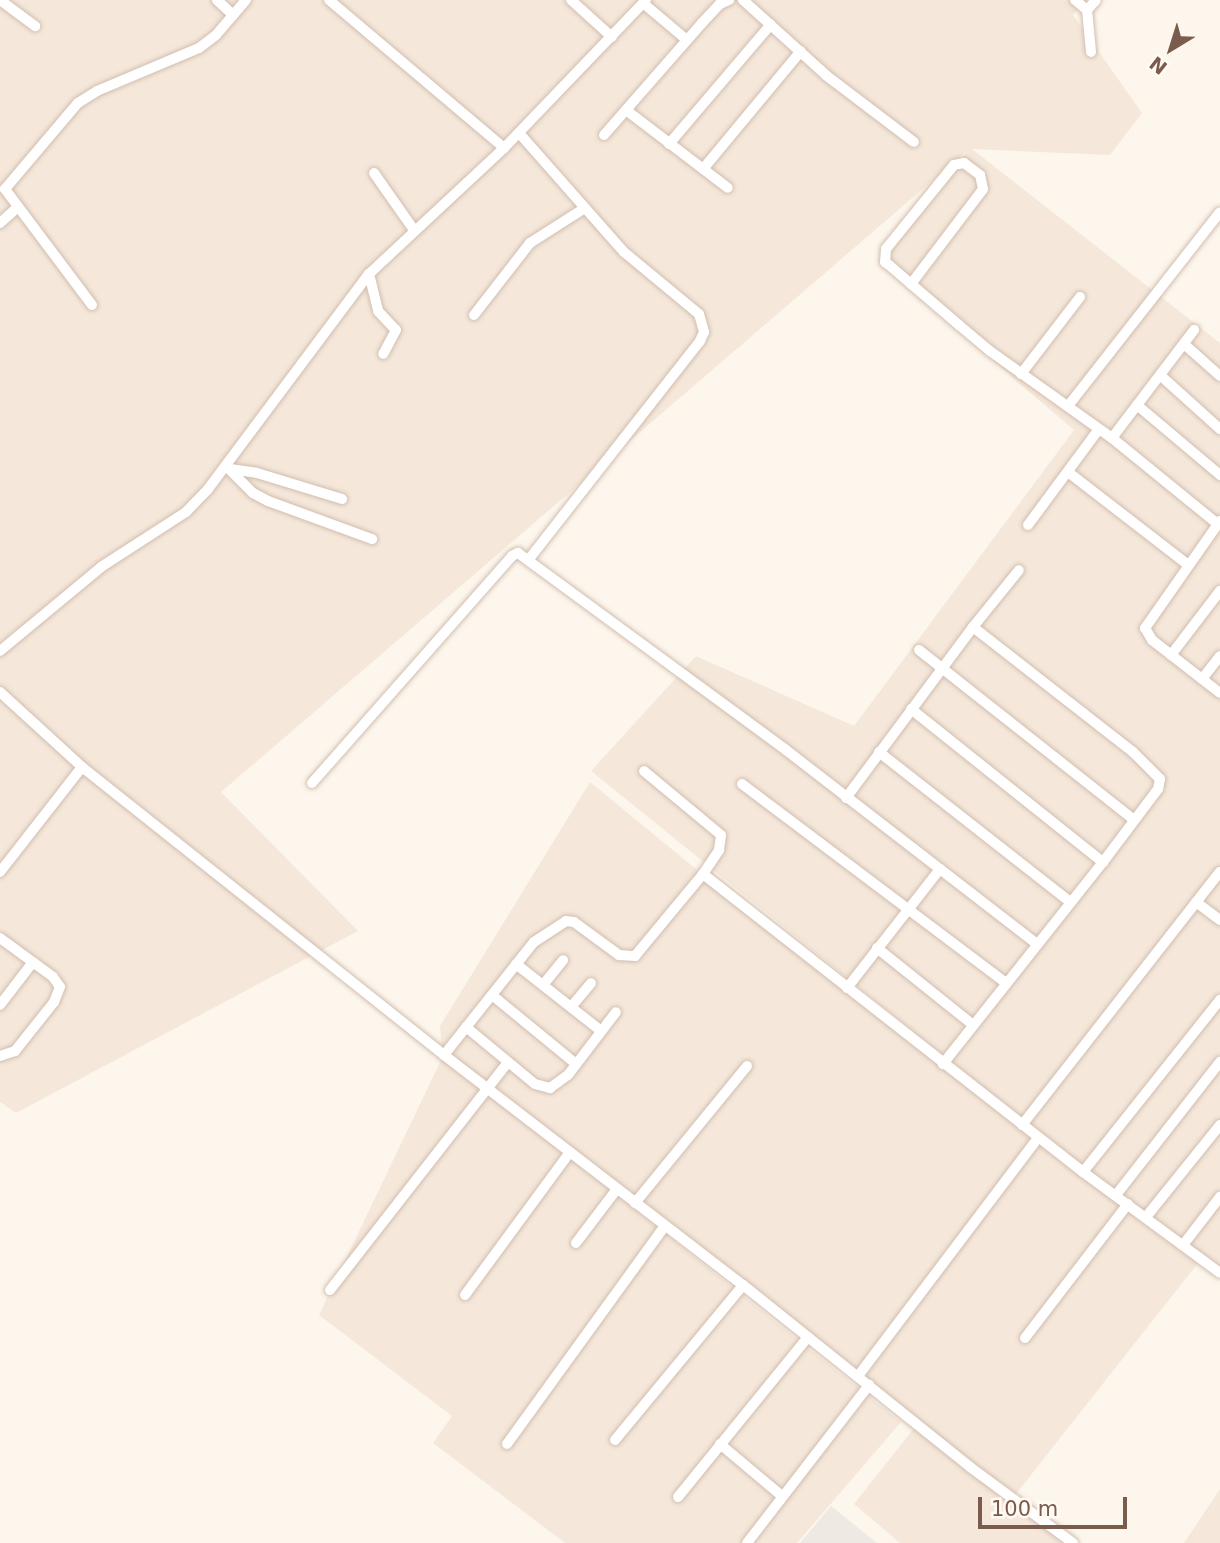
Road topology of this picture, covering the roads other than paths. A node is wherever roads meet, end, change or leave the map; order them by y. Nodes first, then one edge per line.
1 (0, 0) edge
2 (217, 0) edge
3 (246, 0) edge
4 (329, 0) edge
5 (571, 0) edge
6 (729, 0) edge
7 (743, 0) edge
8 (1075, 0) edge
9 (1096, 0) edge
10 (645, 1) edge
11 (1087, 10) junction
12 (233, 15) junction
13 (771, 24) junction
14 (35, 26) dead end
15 (612, 37) junction
16 (687, 40) junction
17 (801, 51) junction
18 (1090, 52) dead end
19 (626, 110) junction
20 (519, 133) junction
21 (604, 135) dead end
22 (914, 142) dead end
23 (669, 144) junction
24 (504, 148) junction
25 (703, 169) junction
26 (374, 173) dead end
27 (728, 188) dead end
28 (18, 207) junction
29 (585, 208) junction
30 (1220, 212) edge
31 (0, 223) edge
32 (414, 230) junction
33 (369, 274) junction
34 (911, 284) junction
35 (1080, 298) dead end
36 (92, 305) dead end
37 (474, 315) dead end
38 (1194, 330) dead end
39 (1184, 344) junction
40 (383, 354) dead end
41 (1021, 374) junction
42 (1160, 375) junction
43 (1220, 376) edge
44 (1137, 405) junction
45 (1068, 407) junction
46 (1099, 429) junction
47 (1220, 429) edge
48 (1112, 438) junction
49 (229, 468) junction
50 (1068, 471) junction
51 (1220, 475) edge
52 (342, 499) dead end
53 (1219, 523) edge
54 (1028, 526) dead end
55 (372, 539) dead end
56 (529, 559) junction
57 (1186, 565) junction
58 (1019, 570) dead end
59 (1220, 591) edge
60 (974, 627) junction
61 (919, 650) dead end
62 (0, 651) edge
63 (1171, 655) junction
64 (1220, 656) edge
65 (942, 669) junction
66 (1202, 679) junction
67 (0, 692) edge
68 (1220, 693) edge
69 (911, 709) junction
70 (879, 752) junction
71 (82, 767) junction
72 (644, 771) dead end
73 (312, 783) dead end
74 (742, 784) dead end
75 (846, 798) junction
76 (1134, 820) junction
77 (1103, 862) junction
78 (940, 869) junction
79 (0, 872) edge
80 (1220, 872) edge
81 (703, 874) junction
82 (1069, 901) junction
83 (1196, 902) junction
84 (909, 909) junction
85 (1220, 920) edge
86 (1, 940) edge
87 (1036, 943) junction
88 (877, 948) junction
89 (563, 961) dead end
90 (33, 962) junction
91 (516, 964) junction
92 (591, 983) dead end
93 (1006, 984) junction
94 (543, 985) junction
95 (847, 988) junction
96 (492, 995) junction
97 (1220, 1000) edge
98 (0, 1005) edge
99 (571, 1007) junction
100 (617, 1012) dead end
101 (973, 1025) junction
102 (466, 1027) junction
103 (601, 1031) junction
104 (444, 1055) junction
105 (0, 1056) edge
106 (508, 1062) junction
107 (1220, 1062) edge
108 (576, 1064) junction
109 (943, 1064) junction
110 (747, 1066) dead end
111 (490, 1088) junction
112 (1022, 1125) junction
113 (1220, 1125) edge
114 (1038, 1138) junction
115 (570, 1152) junction
116 (1083, 1172) junction
117 (617, 1189) junction
118 (1116, 1195) junction
119 (1220, 1197) edge
120 (635, 1203) junction
121 (1128, 1204) junction
122 (1146, 1217) junction
123 (665, 1226) junction
124 (576, 1243) dead end
125 (1183, 1245) junction
126 (1220, 1273) edge
127 (743, 1285) junction
128 (330, 1290) dead end
129 (465, 1295) dead end
130 (808, 1337) junction
131 (1026, 1338) dead end
132 (858, 1376) junction
133 (869, 1385) junction
134 (615, 1440) dead end
135 (507, 1444) dead end
136 (720, 1444) junction
137 (782, 1496) junction
138 (678, 1497) dead end
139 (747, 1543) edge
140 (1073, 1543) edge

1 - 14 street
2 - 12 street
3 - 12 street
4 - 24 street
5 - 15 street
6 - 16 street
7 - 13 street
8 - 11 street
9 - 11 street
10 - 15 street
10 - 16 street
11 - 18 street
12 - 28 street
13 - 17 street
13 - 23 street
15 - 20 street
16 - 19 street
17 - 22 street
17 - 25 street
19 - 21 street
19 - 23 street
20 - 24 street
20 - 29 street
23 - 25 street
24 - 32 street
25 - 27 street
26 - 32 street
28 - 31 street
28 - 36 street
29 - 37 street
29 - 56 street
30 - 45 street
32 - 33 street
33 - 40 street
33 - 49 street
34 - 34 street
34 - 41 street
35 - 41 street
38 - 39 street
39 - 42 street
39 - 43 street
41 - 45 street
42 - 44 street
42 - 47 street
44 - 48 street
44 - 51 street
45 - 46 street
46 - 48 street
46 - 50 street
48 - 53 street
49 - 52 street
49 - 55 street
49 - 62 street
50 - 54 street
50 - 57 street
53 - 57 street
56 - 73 street
56 - 75 street
57 - 63 street
58 - 60 street
59 - 63 street
60 - 65 street
60 - 76 street
61 - 65 street
63 - 66 street
64 - 66 street
65 - 69 street
65 - 76 street
66 - 68 street
67 - 71 street
69 - 70 street
69 - 77 street
70 - 75 street
70 - 82 street
71 - 79 street
71 - 104 street
72 - 81 street
74 - 84 street
75 - 78 street
76 - 77 street
77 - 82 street
78 - 84 street
78 - 87 street
80 - 83 street
81 - 91 street
81 - 95 street
82 - 87 street
83 - 85 street
83 - 112 street
84 - 88 street
84 - 93 street
86 - 90 street
87 - 93 street
88 - 95 street
88 - 101 street
89 - 94 street
90 - 98 street
90 - 105 street
91 - 94 street
91 - 96 street
92 - 99 street
93 - 101 street
94 - 99 street
95 - 109 street
96 - 102 street
96 - 108 street
97 - 116 street
99 - 103 street
100 - 103 street
101 - 109 street
102 - 104 street
102 - 106 street
103 - 108 street
104 - 111 street
106 - 108 street
106 - 111 street
107 - 118 street
109 - 112 street
110 - 120 street
111 - 115 street
111 - 128 street
112 - 114 street
113 - 122 street
114 - 116 street
114 - 132 street
115 - 117 street
115 - 129 street
116 - 118 street
117 - 120 street
117 - 124 street
118 - 121 street
119 - 125 street
120 - 123 street
121 - 122 street
121 - 131 street
122 - 125 street
123 - 127 street
123 - 135 street
125 - 126 street
127 - 130 street
127 - 134 street
130 - 132 street
130 - 136 street
132 - 133 street
133 - 137 street
133 - 140 street
136 - 137 street
136 - 138 street
137 - 139 street

